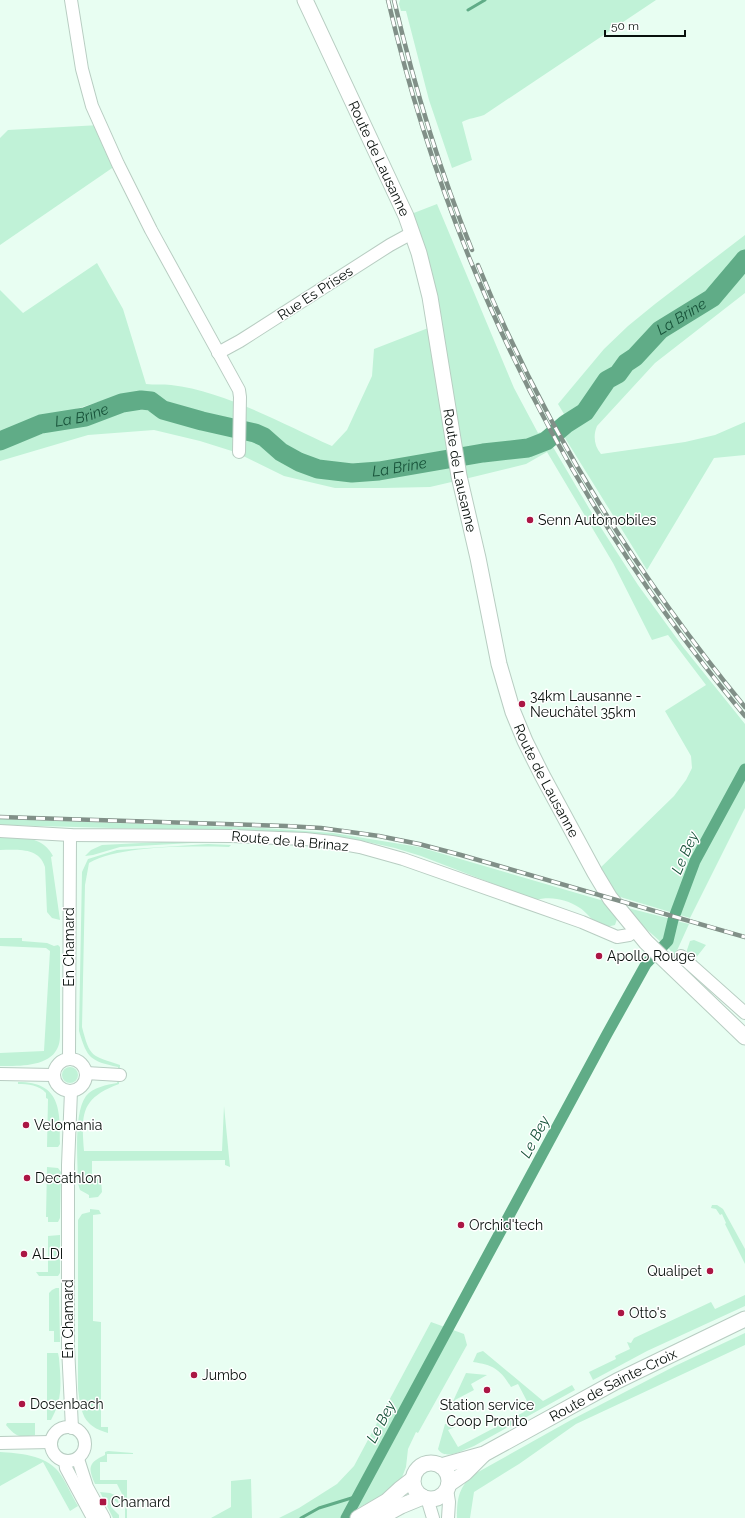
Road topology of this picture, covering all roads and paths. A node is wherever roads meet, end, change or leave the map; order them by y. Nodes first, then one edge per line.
1 (71, 0) edge
2 (305, 0) edge
3 (412, 233) junction
4 (218, 353) junction
5 (239, 452) dead end
6 (0, 831) edge
7 (70, 835) junction
8 (636, 930) junction
9 (675, 961) junction
10 (745, 1013) edge
11 (745, 1037) edge
12 (69, 1058) junction
13 (86, 1073) junction
14 (0, 1074) edge
15 (54, 1075) junction
16 (120, 1075) dead end
17 (71, 1091) junction
18 (745, 1319) edge
19 (72, 1428) junction
20 (51, 1442) junction
21 (0, 1443) edge
22 (484, 1454) junction
23 (78, 1459) junction
24 (65, 1461) junction
25 (441, 1466) junction
26 (413, 1479) junction
27 (448, 1487) junction
28 (425, 1497) junction
29 (369, 1516) edge
30 (93, 1518) edge
31 (104, 1518) edge
32 (433, 1518) edge
33 (448, 1518) edge

1 - 4 street
2 - 3 main road, Route de Lausanne
3 - 4 street, Rue Es Prises
3 - 8 main road, Route de Lausanne
4 - 5 street
6 - 7 street, Route de la Brinaz
7 - 8 street, Route de la Brinaz
7 - 12 street, En Chamard
8 - 9 main road, Route de Lausanne
9 - 10 street
9 - 11 main road, Route de Lausanne
12 - 13 street
12 - 15 street
13 - 16 street
13 - 17 street
14 - 15 street
15 - 17 street
17 - 19 street, En Chamard
18 - 22 main road, Route de Sainte-Croix
19 - 20 street
19 - 23 street
20 - 21 street
20 - 24 street
22 - 25 main road, Route de Sainte-Croix
22 - 27 main road, Route de Sainte-Croix
23 - 24 street
23 - 31 street
24 - 30 street
25 - 26 main road
25 - 27 main road
26 - 28 main road
26 - 29 main road
27 - 28 main road
27 - 33 street
28 - 29 main road
28 - 32 street

